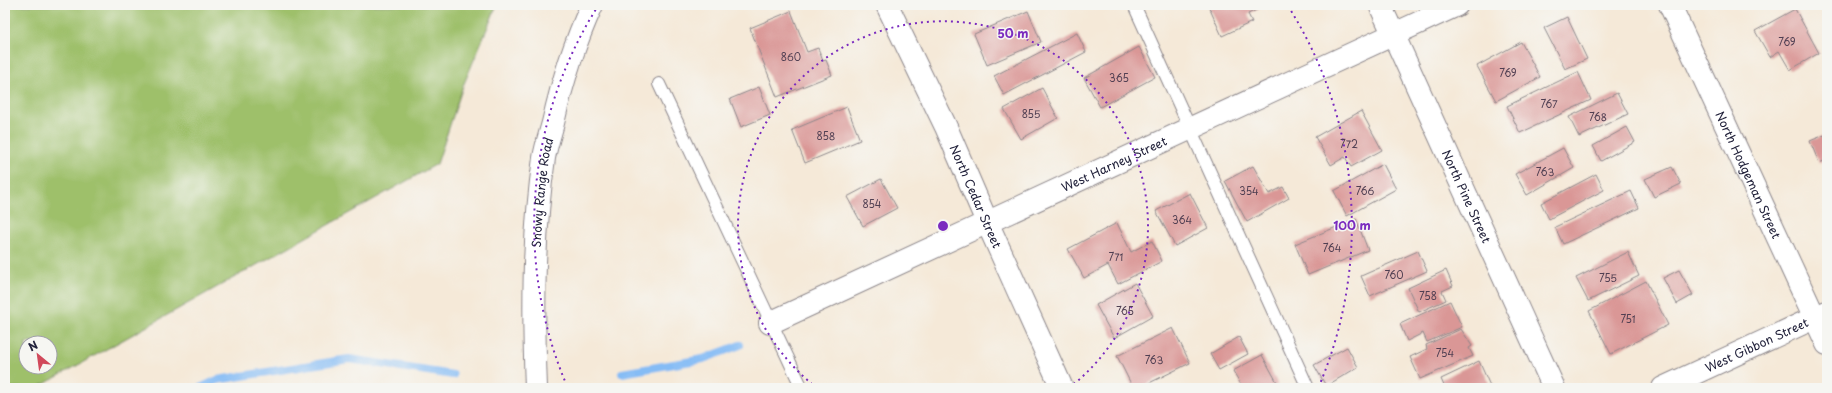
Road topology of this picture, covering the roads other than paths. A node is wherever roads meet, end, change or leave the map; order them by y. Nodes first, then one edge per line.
1 (592, 5) edge
2 (887, 5) edge
3 (1134, 5) edge
4 (1380, 5) edge
5 (1457, 5) edge
6 (1670, 5) edge
7 (1393, 35) junction
8 (659, 84) dead end
9 (1190, 129) junction
10 (987, 222) junction
11 (1821, 315) edge
12 (770, 323) junction
13 (1827, 344) edge
14 (536, 388) edge
15 (802, 388) edge
16 (1062, 388) edge
17 (1308, 388) edge
18 (1554, 388) edge
19 (1664, 388) edge

1 - 14 street, Snowy Range Road
2 - 10 street, North Cedar Street
3 - 9 lane
4 - 7 street, North Pine Street
5 - 7 street, West Harney Street
6 - 11 street, North Hodgeman Street
7 - 9 street, West Harney Street
7 - 18 street, North Pine Street
8 - 12 lane
9 - 10 street, West Harney Street
9 - 17 lane
10 - 12 street, West Harney Street
10 - 16 street, North Cedar Street
11 - 13 street, North Hodgeman Street
11 - 19 street, West Gibbon Street
12 - 15 lane

